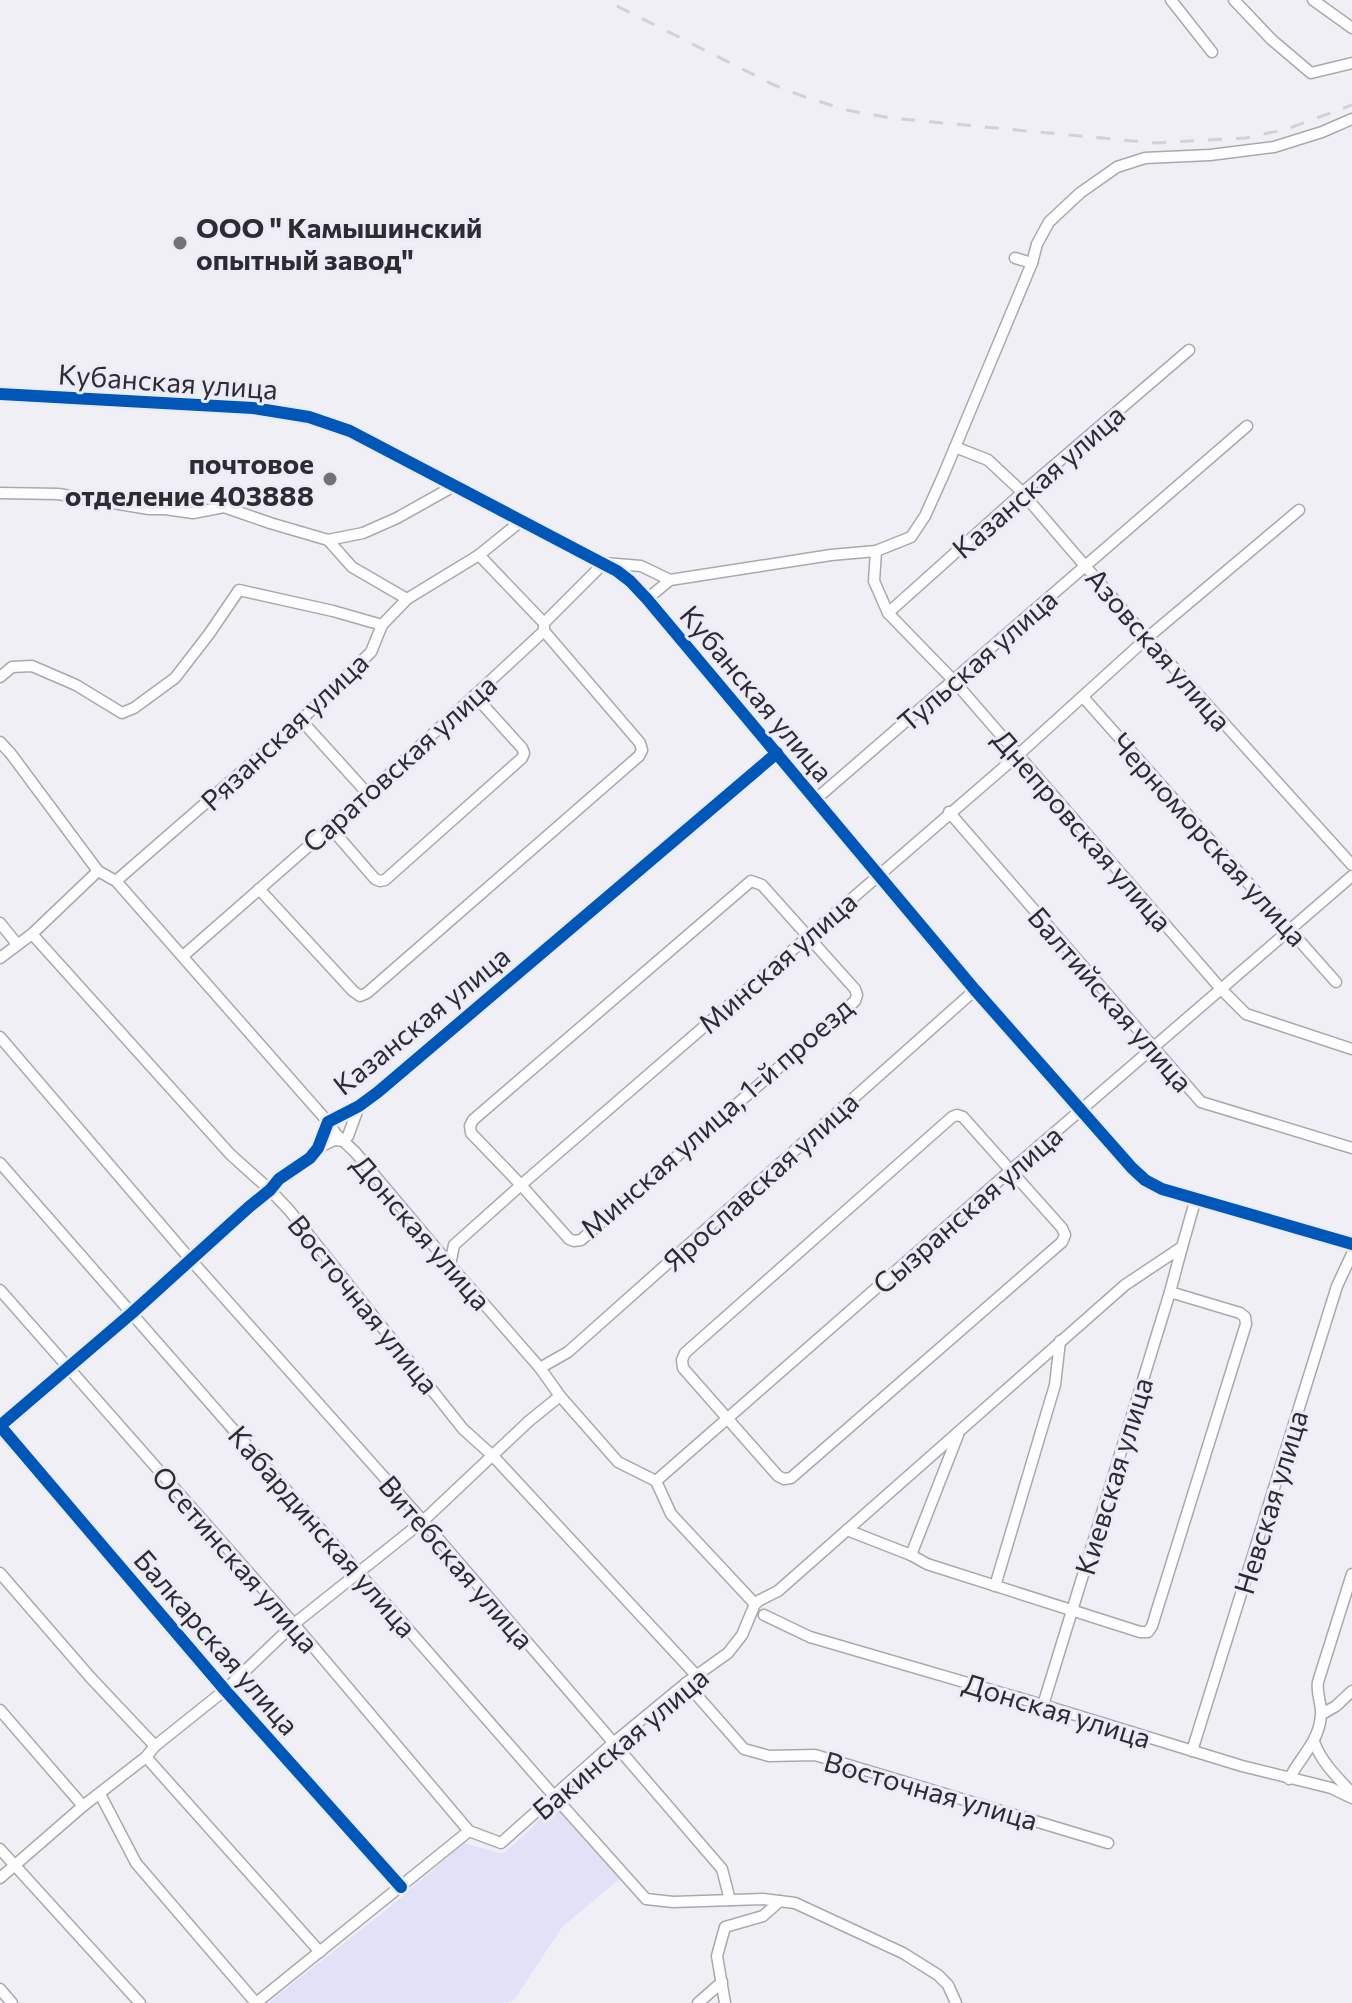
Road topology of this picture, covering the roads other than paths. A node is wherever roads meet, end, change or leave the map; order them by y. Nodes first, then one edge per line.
1 (1171, 0) edge
2 (1234, 0) edge
3 (1313, 0) edge
4 (1352, 28) edge
5 (1212, 52) dead end
6 (1352, 63) edge
7 (1352, 119) edge
8 (1015, 258) dead end
9 (1032, 263) junction
10 (1189, 350) dead end
11 (0, 394) edge
12 (1247, 426) dead end
13 (955, 447) junction
14 (454, 486) junction
15 (0, 493) edge
16 (1022, 493) junction
17 (1299, 510) dead end
18 (521, 521) junction
19 (328, 540) junction
20 (876, 551) junction
21 (479, 555) junction
22 (604, 563) junction
23 (1086, 566) junction
24 (670, 580) junction
25 (407, 599) junction
26 (647, 599) junction
27 (888, 613) junction
28 (382, 625) junction
29 (544, 627) junction
30 (1147, 638) junction
31 (0, 677) edge
32 (954, 681) junction
33 (475, 696) junction
34 (1083, 697) junction
35 (301, 720) junction
36 (0, 742) edge
37 (777, 753) junction
38 (1018, 755) junction
39 (368, 794) junction
40 (816, 799) junction
41 (949, 812) junction
42 (330, 827) junction
43 (1352, 865) edge
44 (98, 871) junction
45 (878, 875) junction
46 (1352, 876) edge
47 (116, 881) junction
48 (259, 889) junction
49 (0, 923) edge
50 (1291, 930) junction
51 (32, 934) junction
52 (808, 935) junction
53 (17, 944) junction
54 (183, 956) junction
55 (0, 958) edge
56 (1336, 982) dead end
57 (1221, 989) junction
58 (975, 990) junction
59 (0, 1037) edge
60 (1152, 1048) junction
61 (1352, 1049) edge
62 (359, 1106) junction
63 (1081, 1110) junction
64 (328, 1122) junction
65 (344, 1141) junction
66 (318, 1148) junction
67 (1352, 1148) edge
68 (0, 1163) edge
69 (1010, 1171) junction
70 (521, 1185) junction
71 (270, 1190) junction
72 (1196, 1198) junction
73 (1352, 1244) edge
74 (1182, 1247) junction
75 (1352, 1254) edge
76 (190, 1259) junction
77 (450, 1265) junction
78 (0, 1290) edge
79 (1170, 1292) junction
80 (132, 1313) junction
81 (1060, 1341) junction
82 (67, 1367) junction
83 (540, 1368) junction
84 (560, 1396) junction
85 (727, 1420) junction
86 (0, 1426) edge
87 (958, 1433) junction
88 (493, 1456) junction
89 (656, 1481) junction
90 (423, 1521) junction
91 (847, 1530) junction
92 (911, 1555) junction
93 (358, 1572) junction
94 (0, 1573) edge
95 (1352, 1574) edge
96 (995, 1586) junction
97 (778, 1591) junction
98 (755, 1604) junction
99 (1072, 1611) junction
100 (764, 1615) junction
101 (750, 1616) junction
102 (294, 1624) junction
103 (696, 1675) junction
104 (686, 1683) junction
105 (225, 1690) junction
106 (1352, 1691) edge
107 (1043, 1705) junction
108 (0, 1710) edge
109 (1322, 1714) junction
110 (1314, 1742) junction
111 (612, 1744) junction
112 (155, 1746) junction
113 (1192, 1751) junction
114 (146, 1757) junction
115 (1289, 1779) junction
116 (100, 1794) junction
117 (554, 1796) junction
118 (1352, 1796) edge
119 (83, 1806) junction
120 (469, 1831) junction
121 (1108, 1843) dead end
122 (0, 1849) edge
123 (14, 1865) junction
124 (0, 1878) edge
125 (401, 1887) junction
126 (730, 1900) junction
127 (780, 1901) junction
128 (320, 1952) junction
129 (722, 1982) junction
130 (0, 1989) edge
131 (12, 2003) edge
132 (140, 2003) edge
133 (256, 2003) edge
134 (698, 2003) edge
135 (725, 2003) edge
136 (956, 2003) edge

1 - 5 street
2 - 6 street
3 - 4 street
7 - 9 street
8 - 9 street
9 - 13 street
10 - 16 street, Казанская улица
11 - 14 street, Кубанская улица
12 - 23 street, Тульская улица
13 - 16 street, Азовская улица
13 - 20 street
14 - 18 street, Кубанская улица
14 - 19 street
15 - 19 street
16 - 23 street, Азовская улица
16 - 27 street, Казанская улица
17 - 30 street, Минская улица
18 - 21 street, Рязанская улица
18 - 22 street, Кубанская улица
19 - 25 street
20 - 24 street
20 - 27 street, Днепровская улица
21 - 25 street, Рязанская улица
21 - 29 street
22 - 24 street
22 - 26 street, Кубанская улица
22 - 29 street, Саратовская улица
23 - 30 street, Азовская улица
23 - 32 street, Тульская улица
24 - 26 street
25 - 28 street, Рязанская улица
26 - 37 street, Кубанская улица
27 - 32 street, Днепровская улица
28 - 31 street
28 - 35 street, Рязанская улица
29 - 33 street, Саратовская улица
29 - 48 street
30 - 34 street, Минская улица
30 - 43 street, Азовская улица
32 - 38 street, Днепровская улица
32 - 40 street, Тульская улица
33 - 39 street, Саратовская улица
33 - 42 street
34 - 38 street, Минская улица
34 - 50 street, Черноморская улица
35 - 39 street
35 - 47 street, Рязанская улица
36 - 44 street, Донская улица
37 - 40 street, Кубанская улица
37 - 62 street, Казанская улица
38 - 41 street, Минская улица
38 - 57 street, Днепровская улица
39 - 42 street, Саратовская улица
40 - 45 street, Кубанская улица
41 - 45 street, Минская улица
41 - 60 street, Балтийская улица
42 - 48 street, Саратовская улица
44 - 47 street, Донская улица
44 - 51 street
45 - 52 street, Минская улица
45 - 58 street, Кубанская улица
46 - 50 street, Сызранская улица
47 - 54 street, Донская улица
48 - 54 street, Саратовская улица
49 - 53 street
50 - 56 street, Черноморская улица
50 - 57 street, Сызранская улица
51 - 53 street
51 - 71 street, Восточная улица
52 - 70 street, Минская улица
52 - 70 street, Минская улица, 1-й проезд
52 - 70 street, Минская улица, 1-й проезд
53 - 55 street
54 - 64 street, Донская улица
57 - 60 street, Сызранская улица
57 - 61 street, Днепровская улица
58 - 63 street, Кубанская улица
58 - 83 street, Ярославская улица
59 - 76 street, Витебская улица
60 - 63 street, Сызранская улица
60 - 67 street, Балтийская улица
62 - 64 street, Казанская улица
62 - 65 street
63 - 69 street, Сызранская улица
63 - 72 street, Кубанская улица
64 - 65 street, Донская улица
64 - 66 street, Казанская улица
65 - 66 street
65 - 77 street, Донская улица
66 - 71 street
68 - 80 street, Кабардинская улица
69 - 85 street, Сызранская улица
69 - 85 street
69 - 85 street
70 - 77 street, Минская улица
71 - 76 street
71 - 88 street, Восточная улица
72 - 73 street, Кубанская улица
72 - 74 street
74 - 79 street, Киевская улица
74 - 81 street
75 - 113 street, Невская улица
76 - 80 street
76 - 90 street, Витебская улица
77 - 83 street, Донская улица
78 - 82 street, Осетинская улица
79 - 99 street, Киевская улица
79 - 99 street
80 - 82 street
80 - 93 street, Кабардинская улица
81 - 87 street
81 - 96 street
82 - 86 street
82 - 102 street, Осетинская улица
83 - 84 street, Донская улица
84 - 88 street
84 - 89 street, Донская улица
85 - 89 street, Сызранская улица
86 - 105 street, Балкарская улица
87 - 91 street
87 - 92 street
88 - 90 street
88 - 103 street, Восточная улица
89 - 98 street
90 - 93 street
90 - 111 street, Витебская улица
91 - 92 street
91 - 97 street
92 - 96 street
93 - 102 street
93 - 117 street, Кабардинская улица
94 - 112 street
95 - 109 street
96 - 99 street
97 - 98 street
97 - 100 street
98 - 101 street, Бакинская улица
99 - 107 street, Киевская улица
100 - 101 street
100 - 107 street, Донская улица
101 - 103 street, Бакинская улица
102 - 105 street
102 - 120 street, Осетинская улица
103 - 104 street, Бакинская улица
104 - 111 street, Бакинская улица
104 - 121 street, Восточная улица
105 - 112 street
105 - 125 street, Балкарская улица
106 - 109 street
107 - 113 street, Донская улица
108 - 119 street
109 - 110 street
110 - 115 street
110 - 118 street
111 - 117 street, Бакинская улица
111 - 126 street, Витебская улица
112 - 114 street
113 - 115 street, Донская улица
114 - 116 street
114 - 128 street
115 - 118 street, Донская улица
116 - 119 street
116 - 133 street
117 - 120 street, Бакинская улица
117 - 126 street, Кабардинская улица
119 - 123 street
120 - 125 street
122 - 123 street
123 - 124 street
123 - 132 street
125 - 128 street
126 - 127 street
127 - 129 street
127 - 136 street
128 - 133 street
129 - 134 street
129 - 135 street
130 - 131 street

